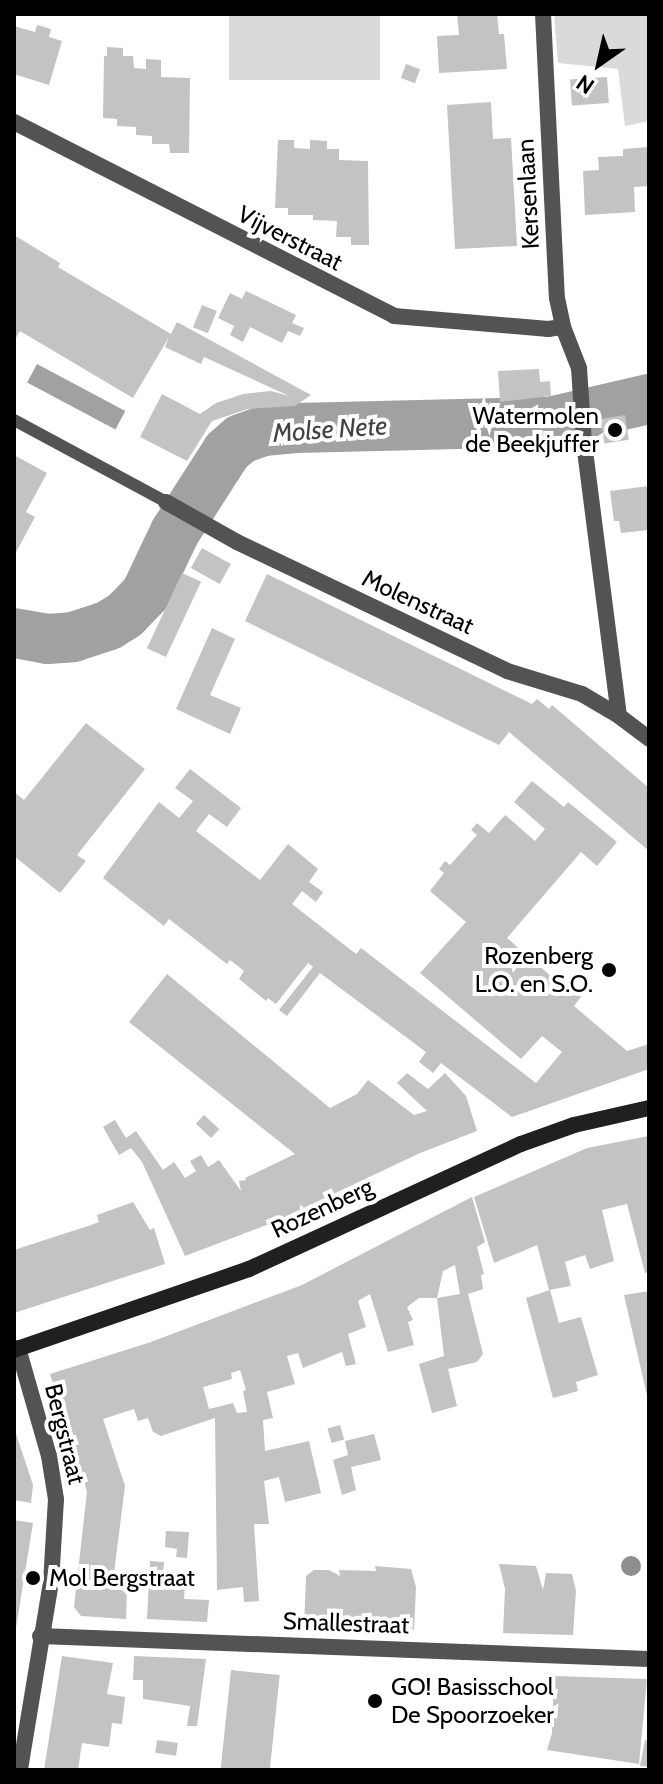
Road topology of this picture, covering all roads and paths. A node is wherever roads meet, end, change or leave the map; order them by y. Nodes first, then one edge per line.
1 (543, 14) edge
2 (14, 122) edge
3 (563, 327) junction
4 (14, 420) edge
5 (170, 504) joint
6 (619, 716) junction
7 (649, 739) edge
8 (649, 1108) edge
9 (16, 1349) edge
10 (40, 1636) junction
11 (649, 1659) edge
12 (20, 1770) edge

1 - 3 street, Kersenlaan
2 - 3 street, Vijverstraat
3 - 6 street, Kersenlaan
4 - 5 lane
5 - 6 street, Molenstraat
6 - 7 street, Molenstraat
8 - 9 main road, Rozenberg
9 - 10 street, Bergstraat
10 - 11 street, Smallestraat
10 - 12 street, Bergstraat

